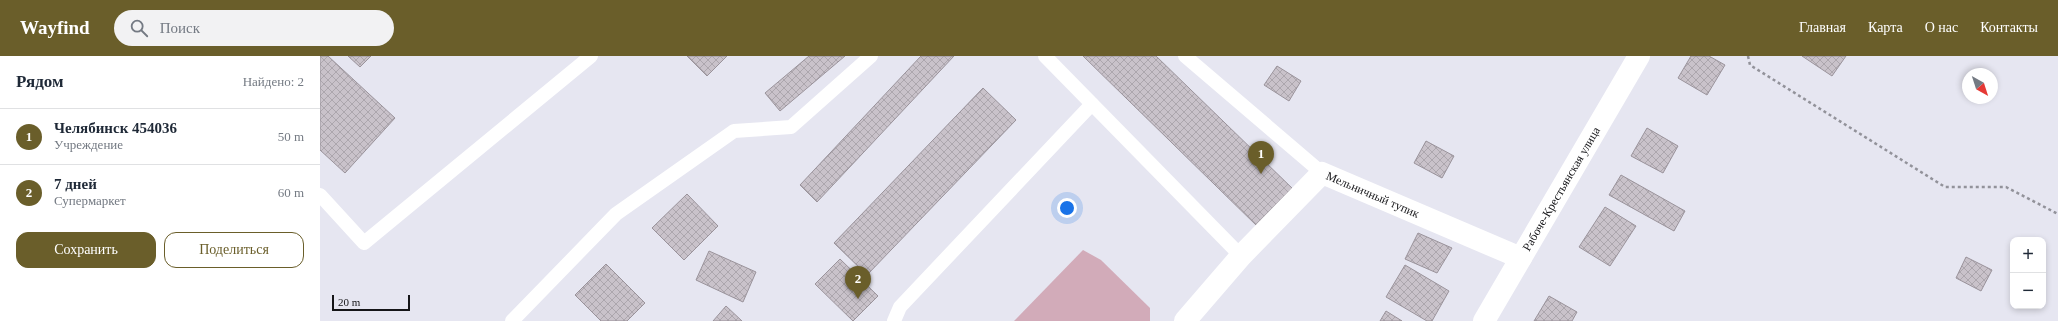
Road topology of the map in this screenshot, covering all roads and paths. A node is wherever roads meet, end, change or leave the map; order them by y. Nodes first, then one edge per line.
1 (592, 56) edge
2 (871, 56) edge
3 (1045, 56) edge
4 (1185, 56) edge
5 (1639, 56) edge
6 (1748, 56) edge
7 (1092, 104) junction
8 (1322, 173) junction
9 (320, 195) edge
10 (2058, 214) edge
11 (1241, 256) junction
12 (1521, 258) junction
13 (512, 321) edge
14 (894, 321) edge
15 (1185, 321) edge
16 (1484, 321) edge

1 - 9 lane
2 - 13 lane
3 - 7 lane
4 - 8 lane
5 - 12 street, Рабоче-Крестьянская улица
6 - 10 path
7 - 11 lane
7 - 14 lane
8 - 11 street, Мельничный тупик
8 - 12 street, Мельничный тупик
11 - 15 street, Мельничный тупик
12 - 16 street, Рабоче-Крестьянская улица

